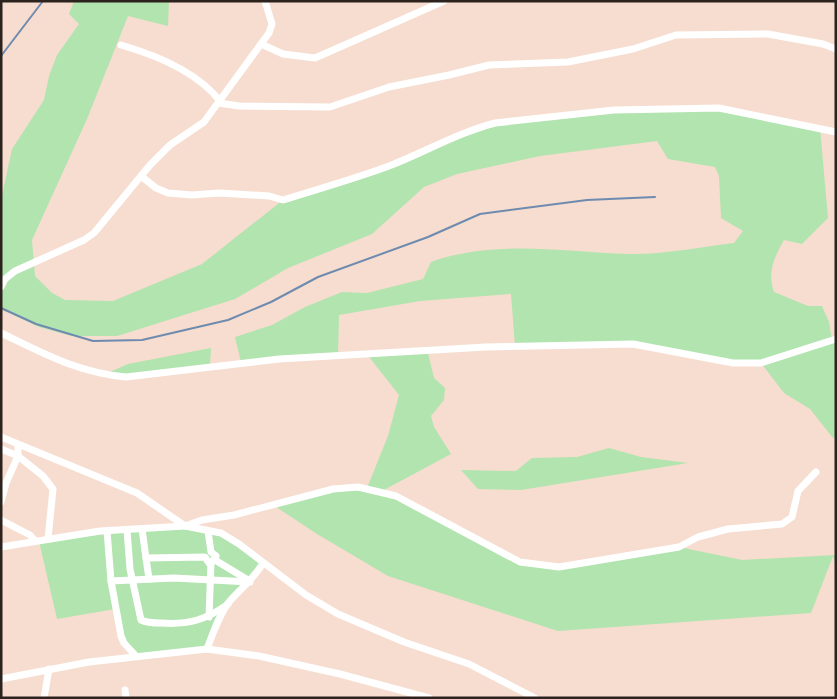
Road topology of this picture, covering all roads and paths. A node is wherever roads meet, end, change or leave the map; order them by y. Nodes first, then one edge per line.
1 (265, 1) edge
2 (444, 1) edge
3 (261, 44) junction
4 (121, 45) dead end
5 (836, 49) edge
6 (219, 102) junction
7 (836, 132) edge
8 (141, 176) junction
9 (1, 287) edge
10 (1, 333) edge
11 (836, 339) edge
12 (1, 437) edge
13 (18, 446) junction
14 (1, 449) edge
15 (18, 456) junction
16 (816, 472) dead end
17 (1, 502) edge
18 (1, 520) edge
19 (185, 526) junction
20 (142, 529) junction
21 (127, 530) junction
22 (107, 531) junction
23 (208, 531) junction
24 (48, 539) junction
25 (35, 541) junction
26 (1, 548) edge
27 (146, 558) junction
28 (213, 561) junction
29 (263, 563) junction
30 (149, 579) junction
31 (210, 579) junction
32 (133, 580) junction
33 (111, 581) junction
34 (250, 582) junction
35 (228, 604) junction
36 (209, 617) junction
37 (207, 649) junction
38 (136, 656) junction
39 (48, 669) junction
40 (1, 680) edge
41 (44, 698) edge
42 (429, 698) edge
43 (535, 698) edge

1 - 3 street
2 - 3 street
3 - 6 street
4 - 6 street
5 - 6 street
6 - 8 street
7 - 8 street
8 - 9 street
10 - 11 street
12 - 13 street
13 - 15 street
13 - 19 street
14 - 15 street
15 - 17 street
15 - 24 street
16 - 19 street
18 - 25 street
19 - 20 street
19 - 23 street
20 - 21 street
20 - 27 street
21 - 22 street
21 - 32 street
22 - 24 street
22 - 33 street
23 - 28 street
23 - 29 street
24 - 25 street
25 - 26 street
27 - 28 street
27 - 30 street
28 - 31 street
28 - 34 street
29 - 34 street
29 - 43 street
30 - 31 street
30 - 32 street
31 - 34 street
31 - 36 street
32 - 33 street
32 - 36 street
33 - 38 street
34 - 35 street
35 - 36 street
35 - 37 street
37 - 38 street
37 - 42 street
38 - 39 street
39 - 40 street
39 - 41 street

